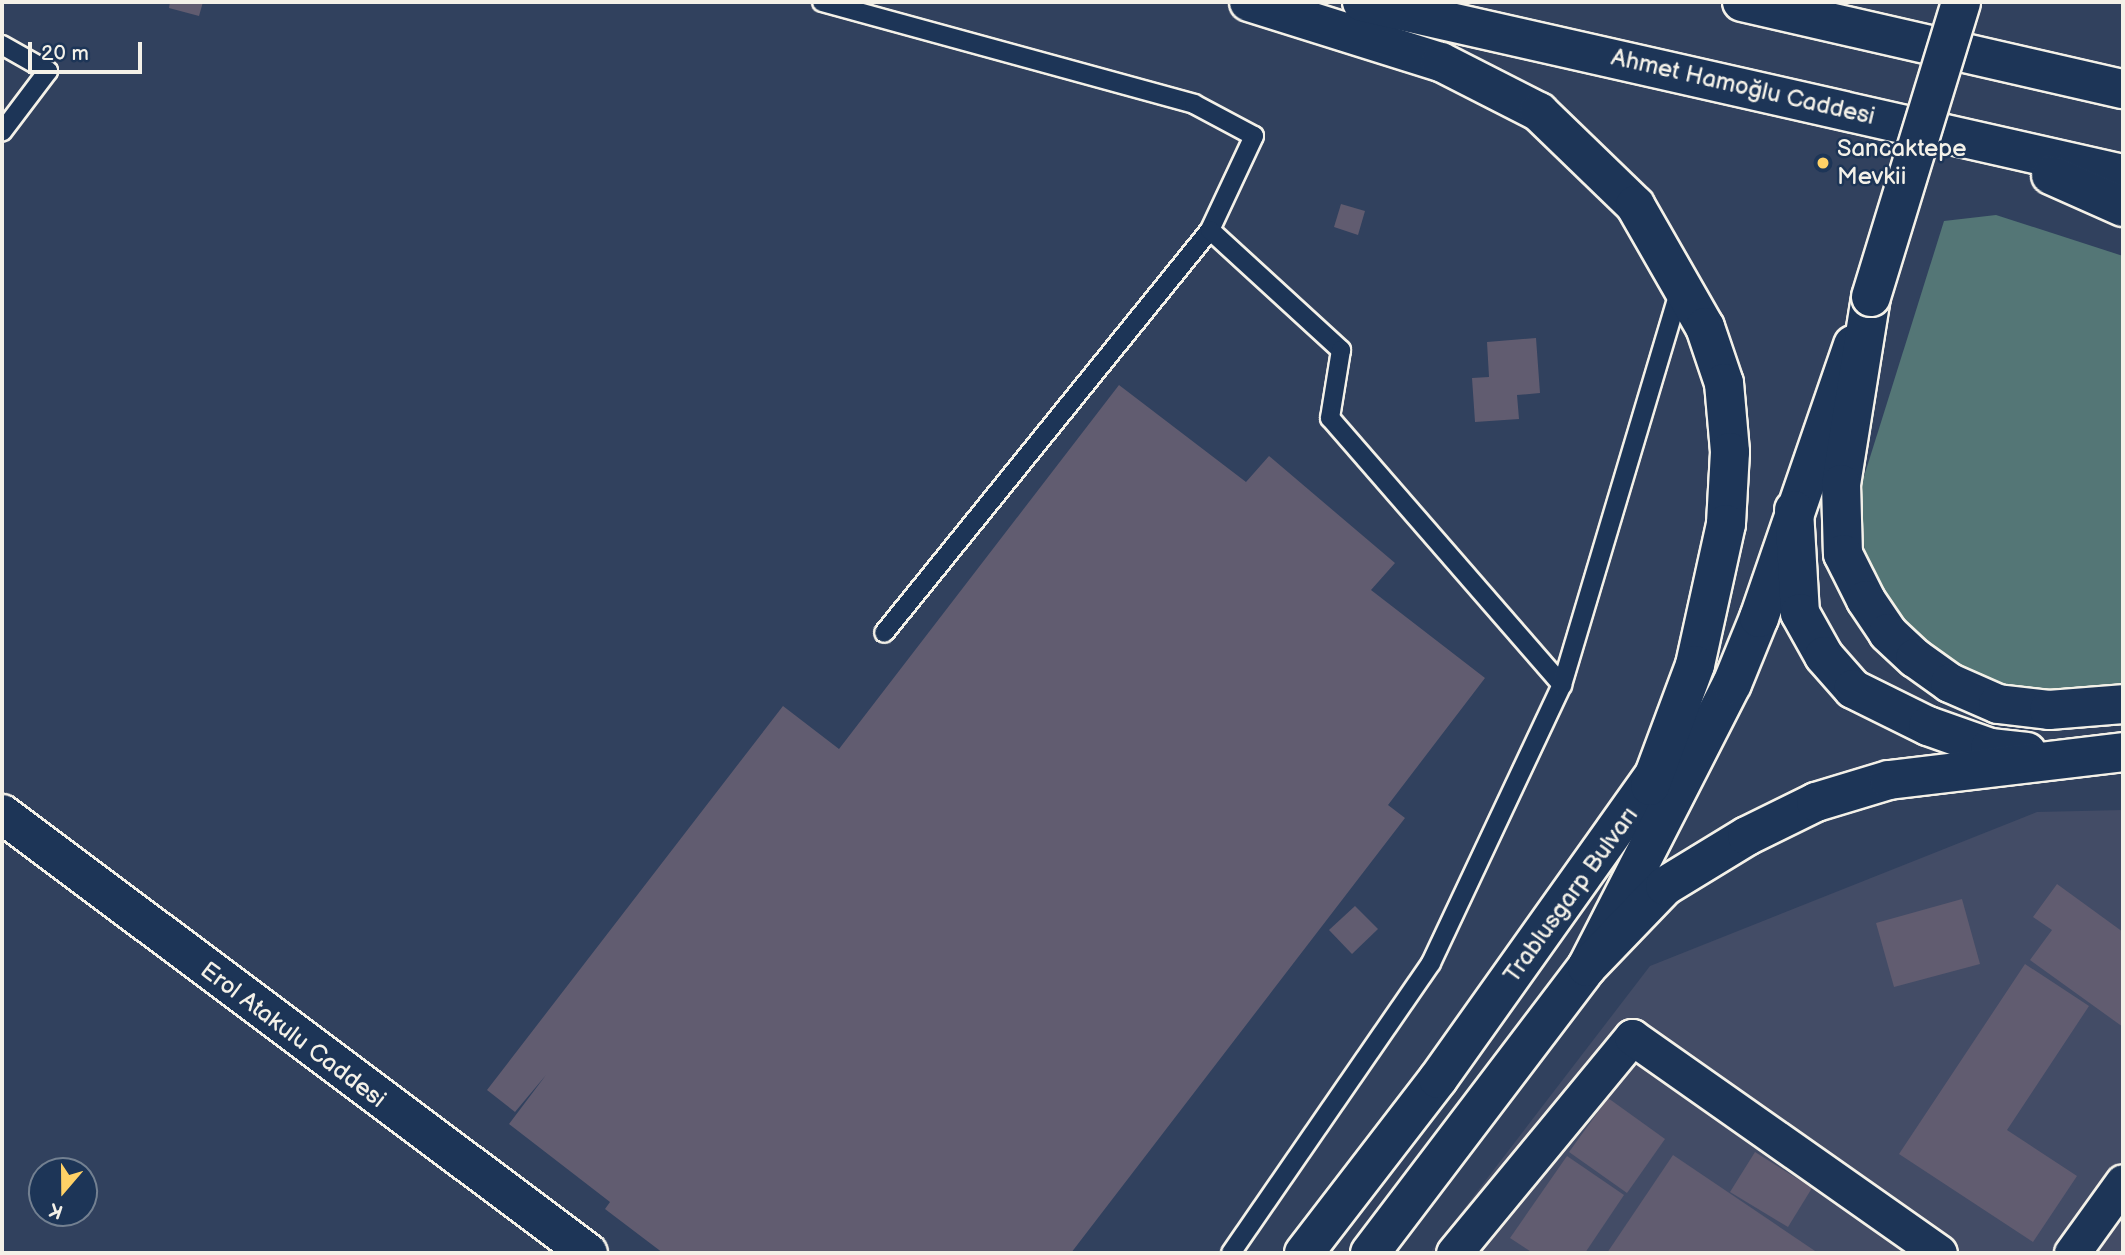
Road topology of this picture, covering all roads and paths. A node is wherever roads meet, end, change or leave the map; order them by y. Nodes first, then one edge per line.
1 (822, 2) edge
2 (1249, 2) edge
3 (1363, 2) edge
4 (1742, 2) edge
5 (1961, 2) edge
6 (2, 45) edge
7 (1990, 58) junction
8 (2123, 72) edge
9 (2123, 89) edge
10 (2, 132) edge
11 (1962, 136) junction
12 (2123, 174) edge
13 (2123, 207) edge
14 (1210, 230) junction
15 (1681, 286) junction
16 (1871, 297) junction
17 (1794, 510) junction
18 (884, 633) dead end
19 (1562, 685) junction
20 (2123, 704) edge
21 (2123, 752) edge
22 (2079, 759) junction
23 (1650, 786) junction
24 (2, 814) edge
25 (1587, 967) junction
26 (2123, 1182) edge
27 (588, 1253) edge
28 (1231, 1253) edge
29 (1304, 1253) edge
30 (1370, 1253) edge
31 (1454, 1253) edge
32 (1939, 1253) edge
33 (2072, 1253) edge

1 - 14 lane
2 - 15 main road
3 - 11 main road, Ahmet Hamoğlu Caddesi
4 - 7 main road
5 - 16 main road, bridge
6 - 10 lane
7 - 8 main road
7 - 9 main road
11 - 12 main road, Ahmet Hamoğlu Caddesi
11 - 13 main road
14 - 18 lane
14 - 19 lane
15 - 19 lane
15 - 23 main road
16 - 17 main road, Trablusgarp Bulvarı
16 - 20 main road
17 - 22 main road
17 - 23 main road, Trablusgarp Bulvarı
17 - 25 main road, Trablusgarp Bulvarı
19 - 28 lane
21 - 22 main road
22 - 25 main road
23 - 29 main road, Trablusgarp Bulvarı
24 - 27 main road, Erol Atakulu Caddesi
25 - 30 main road, Trablusgarp Bulvarı
26 - 33 street
31 - 32 street

